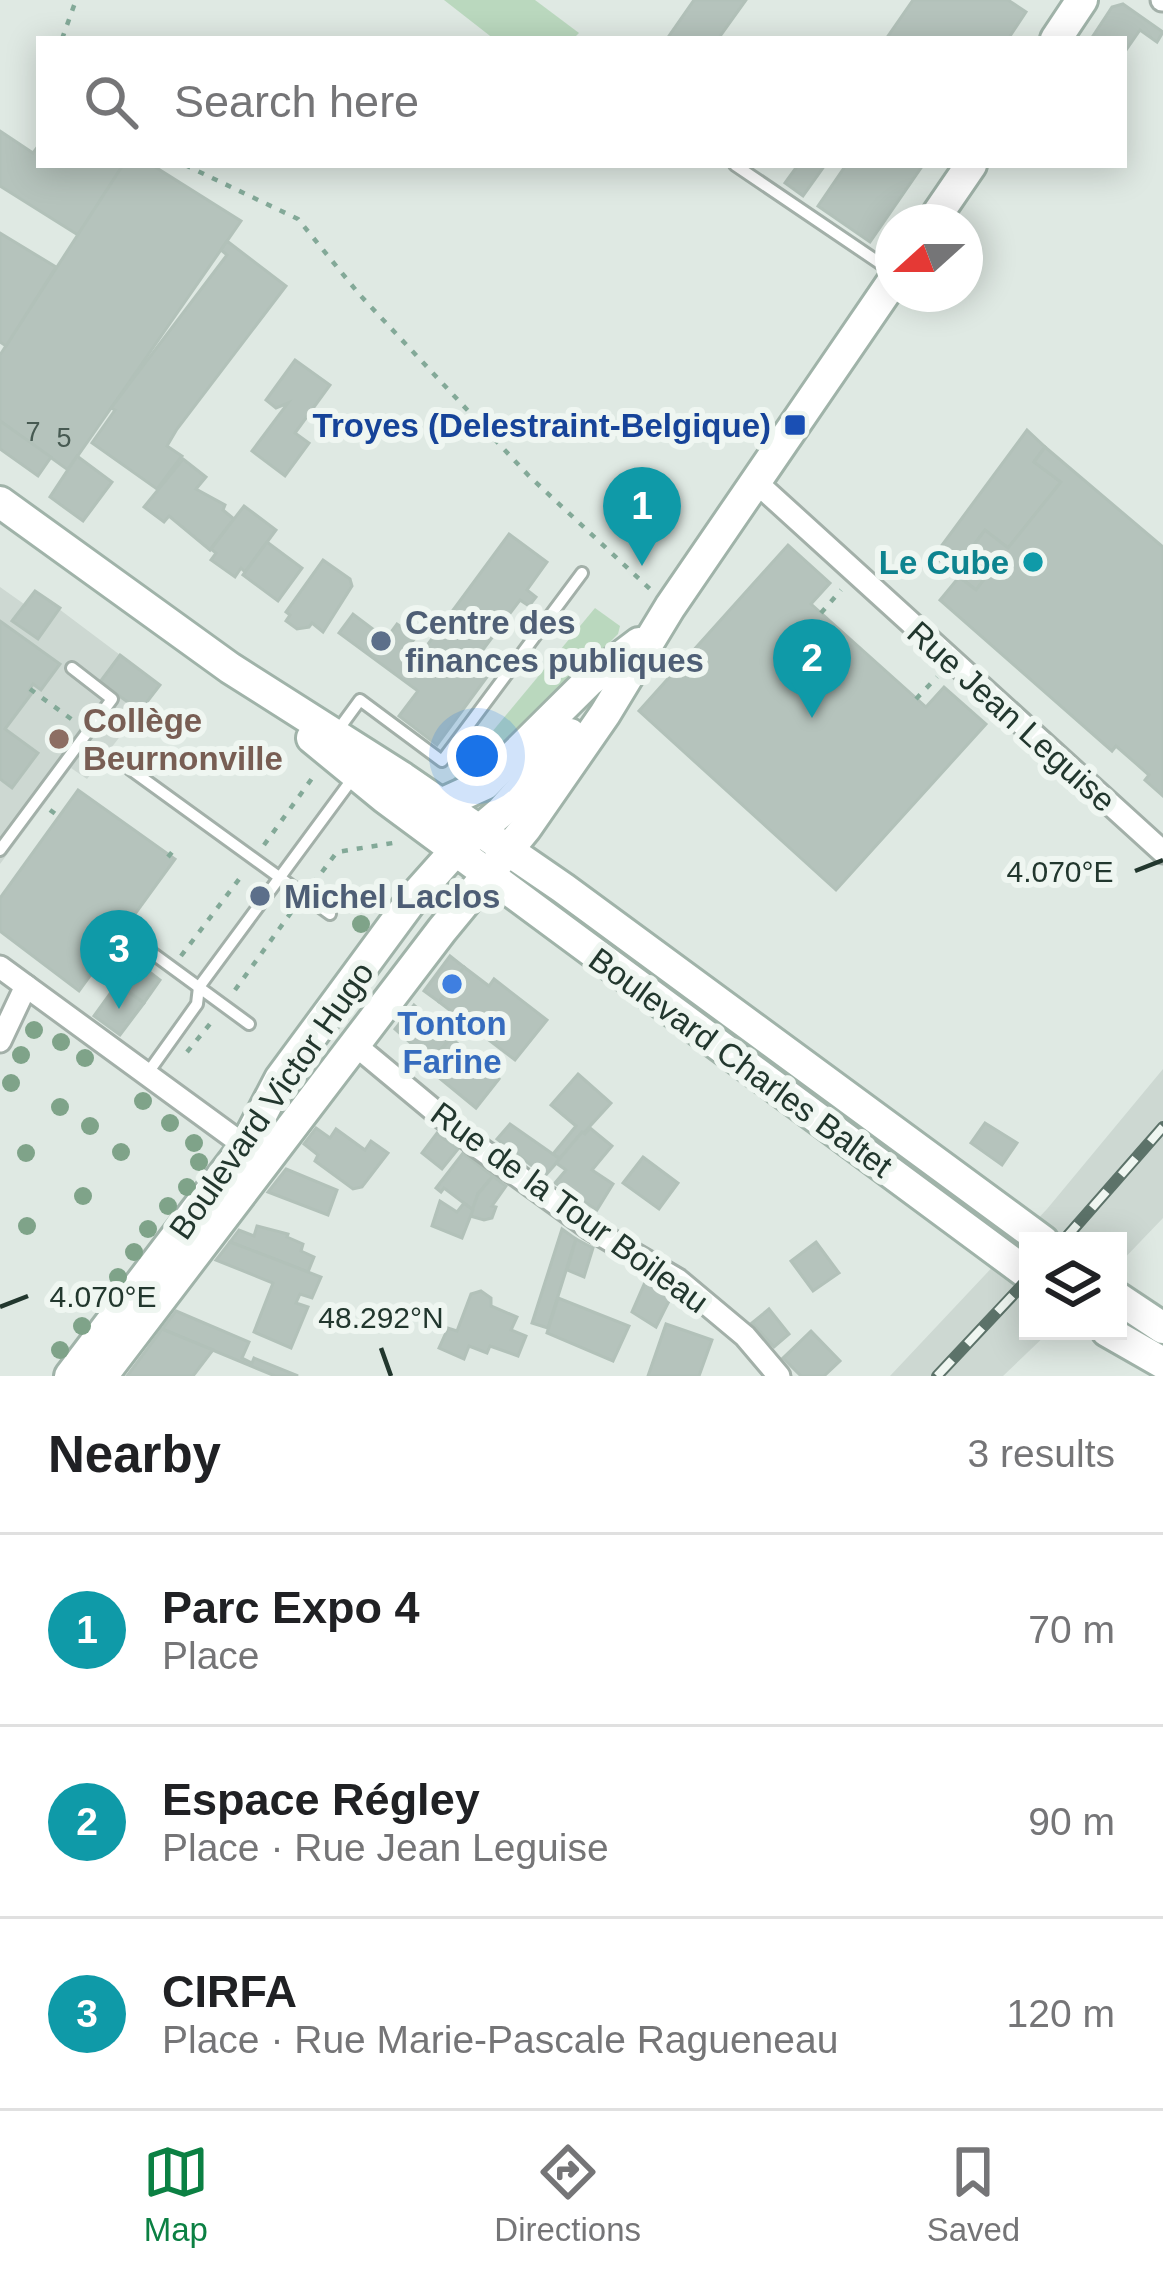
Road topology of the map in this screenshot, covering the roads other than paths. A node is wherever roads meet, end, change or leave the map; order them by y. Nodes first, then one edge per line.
1 (1082, 0) edge
2 (1058, 36) edge
3 (740, 168) edge
4 (969, 168) edge
5 (944, 204) edge
6 (875, 263) edge
7 (875, 303) edge
8 (756, 482) junction
9 (0, 502) edge
10 (582, 573) dead end
11 (662, 620) junction
12 (72, 668) dead end
13 (230, 668) junction
14 (335, 734) junction
15 (130, 769) dead end
16 (355, 775) junction
17 (441, 804) junction
18 (479, 831) junction
19 (0, 850) edge
20 (508, 850) junction
21 (455, 851) junction
22 (1163, 852) edge
23 (488, 875) junction
24 (279, 878) junction
25 (330, 914) dead end
26 (148, 950) dead end
27 (0, 967) edge
28 (26, 986) junction
29 (199, 987) junction
30 (249, 1024) dead end
31 (0, 1041) edge
32 (354, 1044) junction
33 (147, 1074) junction
34 (245, 1146) junction
35 (1031, 1232) edge
36 (1019, 1267) edge
37 (1127, 1304) edge
38 (1163, 1328) edge
39 (1123, 1340) edge
40 (1163, 1363) edge
41 (70, 1376) edge
42 (102, 1376) edge
43 (779, 1376) edge

1 - 2 street
3 - 6 lane
4 - 5 street
7 - 8 street
8 - 11 street
8 - 22 street, Rue Jean Leguise
9 - 13 street
10 - 14 lane
11 - 17 street
11 - 18 street, Boulevard Victor Hugo
11 - 20 street, Boulevard Victor Hugo
12 - 19 lane
13 - 14 street, Boulevard Charles Baltet
13 - 16 street, Boulevard Charles Baltet
14 - 17 street, Boulevard Charles Baltet
15 - 24 lane
16 - 21 street, Boulevard Charles Baltet
16 - 24 lane
17 - 18 street, Boulevard Charles Baltet
18 - 20 street, Boulevard Charles Baltet
18 - 21 street, Boulevard Victor Hugo
20 - 23 street, Boulevard Victor Hugo
20 - 35 street, Boulevard Charles Baltet
21 - 23 street, Boulevard Charles Baltet
21 - 34 street, Boulevard Victor Hugo
23 - 32 street, Boulevard Victor Hugo
23 - 36 street, Boulevard Charles Baltet
24 - 25 lane
24 - 29 lane
26 - 29 lane
27 - 28 street
28 - 31 street
28 - 33 street
29 - 30 lane
29 - 33 lane
32 - 42 street, Boulevard Victor Hugo
32 - 43 street, Rue de la Tour Boileau
33 - 34 street
34 - 41 street, Boulevard Victor Hugo
37 - 38 street
39 - 40 street

